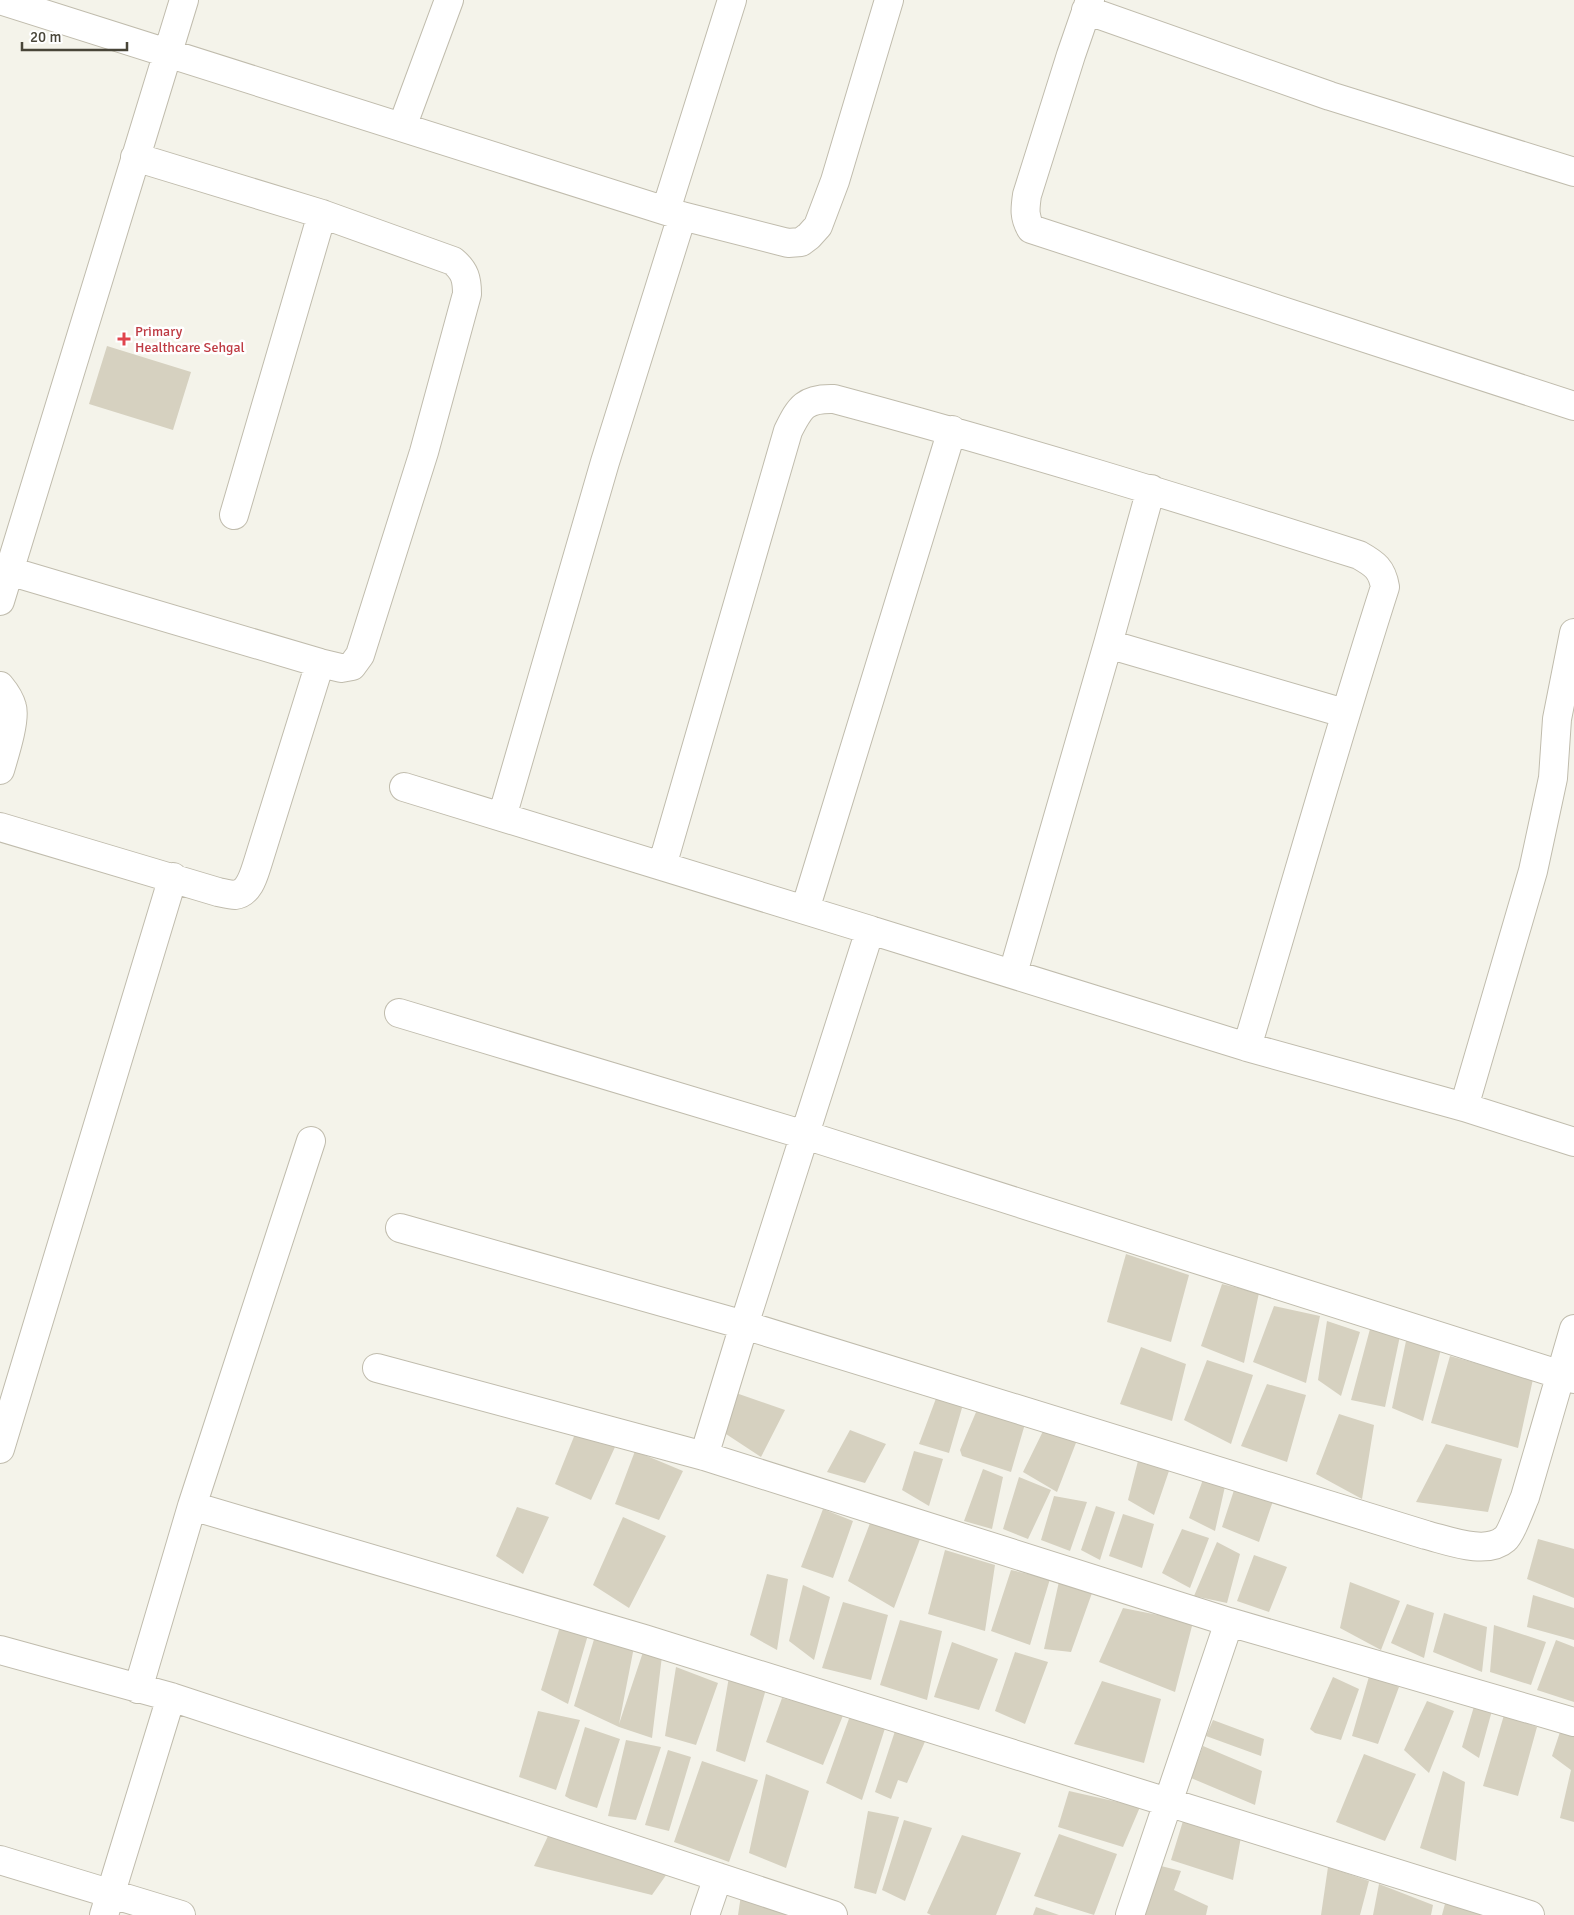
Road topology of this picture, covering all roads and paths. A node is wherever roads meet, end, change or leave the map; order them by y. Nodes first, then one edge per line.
1 (0, 0) edge
2 (184, 0) edge
3 (449, 0) edge
4 (732, 0) edge
5 (889, 0) edge
6 (1088, 5) edge
7 (168, 52) junction
8 (402, 127) junction
9 (135, 157) junction
10 (1574, 172) edge
11 (674, 213) junction
12 (322, 214) junction
13 (1574, 406) edge
14 (952, 430) junction
15 (1151, 489) junction
16 (234, 515) dead end
17 (9, 570) junction
18 (0, 601) edge
19 (1574, 633) edge
20 (1108, 644) junction
21 (320, 663) junction
22 (0, 686) edge
23 (1344, 713) junction
24 (0, 770) edge
25 (404, 787) dead end
26 (502, 817) junction
27 (0, 827) edge
28 (662, 866) junction
29 (173, 877) junction
30 (805, 910) junction
31 (870, 930) junction
32 (1013, 973) junction
33 (399, 1013) dead end
34 (1247, 1048) junction
35 (1464, 1107) junction
36 (805, 1134) junction
37 (311, 1141) dead end
38 (1574, 1142) edge
39 (400, 1228) dead end
40 (744, 1324) junction
41 (1574, 1329) edge
42 (377, 1368) dead end
43 (1567, 1377) edge
44 (0, 1448) edge
45 (704, 1456) junction
46 (192, 1506) junction
47 (1229, 1622) junction
48 (0, 1650) edge
49 (138, 1689) junction
50 (171, 1697) junction
51 (1574, 1722) edge
52 (1168, 1803) junction
53 (0, 1860) edge
54 (718, 1878) junction
55 (107, 1904) edge
56 (181, 1915) edge
57 (705, 1915) edge
58 (832, 1915) edge
59 (1130, 1915) edge
60 (1530, 1915) edge

1 - 7 street
2 - 7 street
3 - 8 street
4 - 11 street
5 - 11 street
6 - 10 street
6 - 13 street
7 - 8 street
7 - 9 street
8 - 11 street
9 - 12 street
9 - 17 street
11 - 26 street
12 - 16 street
12 - 21 street
14 - 15 street
14 - 28 street
14 - 30 street
15 - 20 street
15 - 23 street
17 - 18 street
17 - 21 street
19 - 35 street
20 - 23 street
20 - 32 street
21 - 29 street
22 - 24 street
23 - 34 street
25 - 26 street
26 - 28 street
27 - 29 street
28 - 30 street
29 - 44 street
30 - 31 street
31 - 32 street
31 - 36 street
32 - 34 street
33 - 36 street
34 - 35 street
35 - 38 street
36 - 40 street
36 - 43 street
37 - 46 street
39 - 40 street
40 - 43 street
40 - 45 street
41 - 43 street
42 - 45 street
45 - 47 street
46 - 49 street
46 - 52 street
47 - 51 street
47 - 52 street
48 - 49 street
49 - 50 street
50 - 54 street
50 - 55 street
52 - 59 street
52 - 60 street
53 - 55 street
54 - 57 street
54 - 58 street
55 - 56 street

